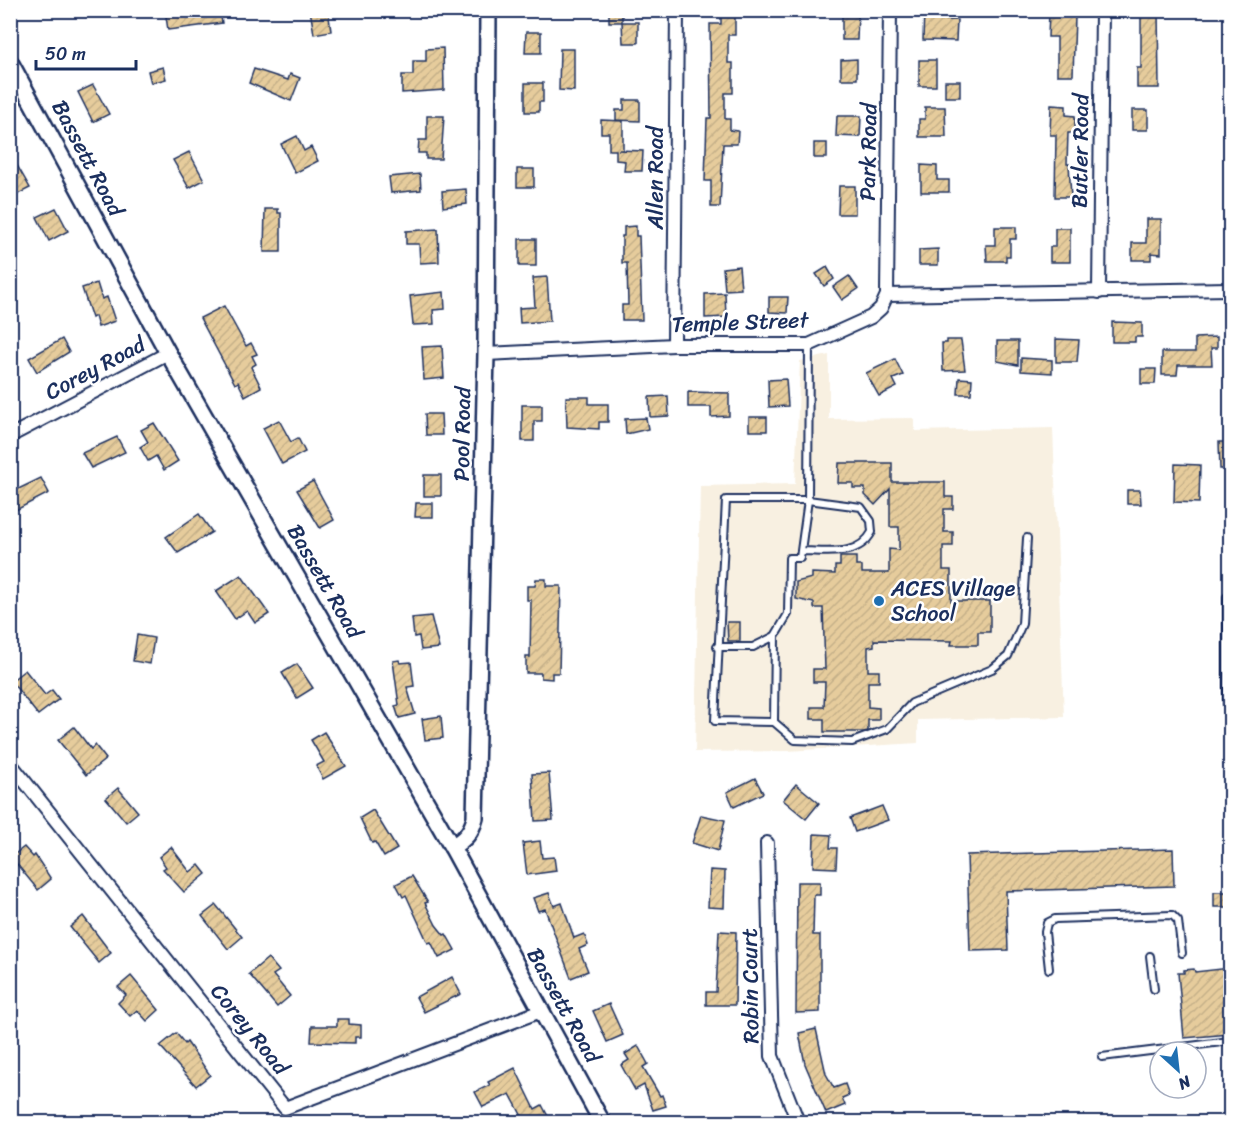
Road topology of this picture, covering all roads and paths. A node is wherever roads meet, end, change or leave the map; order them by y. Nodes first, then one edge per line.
1 (488, 10) edge
2 (677, 10) edge
3 (890, 10) edge
4 (1102, 10) edge
5 (10, 62) edge
6 (1230, 289) edge
7 (1099, 292) junction
8 (887, 295) junction
9 (674, 345) junction
10 (808, 345) junction
11 (168, 353) junction
12 (486, 354) junction
13 (10, 436) edge
14 (808, 500) junction
15 (1027, 538) dead end
16 (801, 551) junction
17 (1230, 597) edge
18 (775, 636) junction
19 (717, 647) junction
20 (1230, 704) edge
21 (774, 722) junction
22 (10, 763) edge
23 (767, 843) dead end
24 (452, 848) junction
25 (1182, 953) dead end
26 (1150, 956) dead end
27 (1049, 969) dead end
28 (1154, 989) dead end
29 (541, 1011) junction
30 (1230, 1041) edge
31 (1208, 1045) edge
32 (1148, 1053) edge
33 (1102, 1057) dead end
34 (602, 1122) edge
35 (798, 1122) edge

1 - 12 street, Pool Road
2 - 9 street, Allen Road
3 - 8 street, Park Road
4 - 7 street, Butler Road
5 - 11 street, Bassett Road
6 - 7 street
7 - 8 street
8 - 10 street, Temple Street
9 - 10 street, Temple Street
9 - 12 street, Temple Street
10 - 14 lane
11 - 13 street, Corey Road
11 - 24 street, Bassett Road
12 - 24 street, Pool Road
14 - 16 lane
14 - 16 lane
14 - 19 lane
15 - 21 lane
16 - 18 lane
17 - 20 lane
18 - 19 lane
18 - 21 lane
19 - 21 lane
22 - 29 street, Corey Road
23 - 35 street, Robin Court
24 - 29 street, Bassett Road
25 - 27 lane
26 - 28 lane
29 - 34 street, Bassett Road
30 - 31 lane
32 - 33 lane

